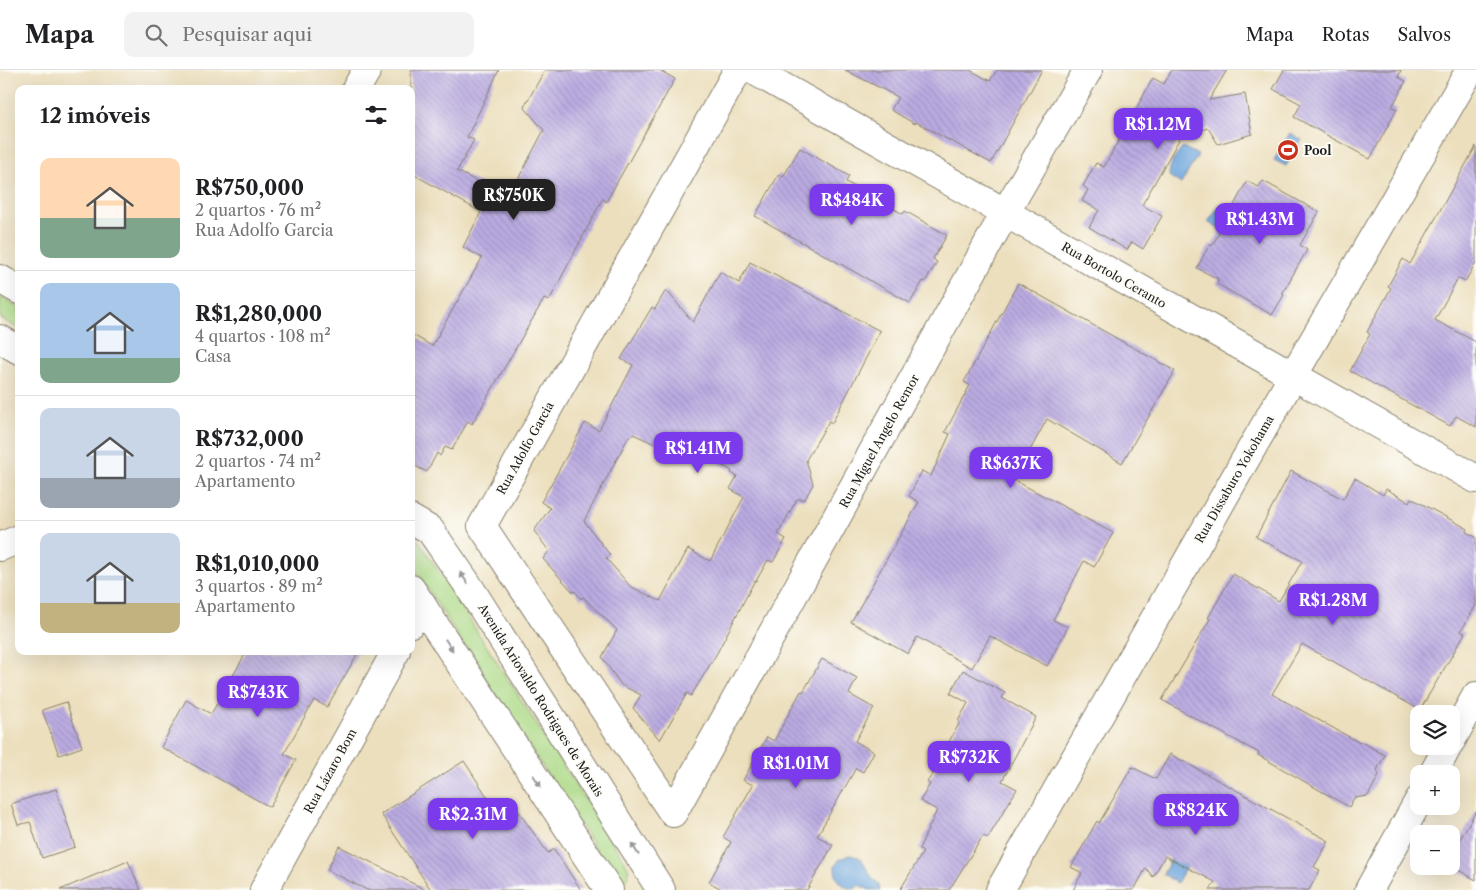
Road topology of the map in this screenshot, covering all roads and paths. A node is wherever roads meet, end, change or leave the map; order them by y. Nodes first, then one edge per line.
1 (367, 70) edge
2 (738, 70) edge
3 (752, 70) edge
4 (1088, 70) edge
5 (1470, 70) edge
6 (358, 85) edge
7 (1005, 213) junction
8 (0, 279) edge
9 (15, 288) edge
10 (0, 339) edge
11 (15, 348) edge
12 (1293, 376) junction
13 (1476, 479) edge
14 (415, 521) edge
15 (15, 541) edge
16 (0, 547) edge
17 (415, 606) edge
18 (394, 655) edge
19 (1476, 696) edge
20 (1460, 725) edge
21 (672, 813) joint
22 (1411, 815) edge
23 (655, 888) edge
24 (264, 890) edge
25 (609, 890) edge
26 (1000, 890) edge
27 (1370, 890) edge

1 - 6 street
2 - 21 street, Rua Adolfo Garcia
3 - 7 street, Rua Bortolo Ceranto
4 - 7 street, Rua Miguel Angelo Remor
5 - 12 street, Rua Dissaburo Yokohama
7 - 12 street, Rua Bortolo Ceranto
7 - 21 street, Rua Miguel Angelo Remor
8 - 9 street
10 - 11 street
12 - 13 street, Rua Bortolo Ceranto
12 - 26 street, Rua Dissaburo Yokohama
23 -> 14 street, Avenida Ariovaldo Rodrigues de Morais
15 - 16 street
17 -> 25 street
18 - 24 street, Rua Lázaro Bom
19 - 20 street
22 - 27 street

